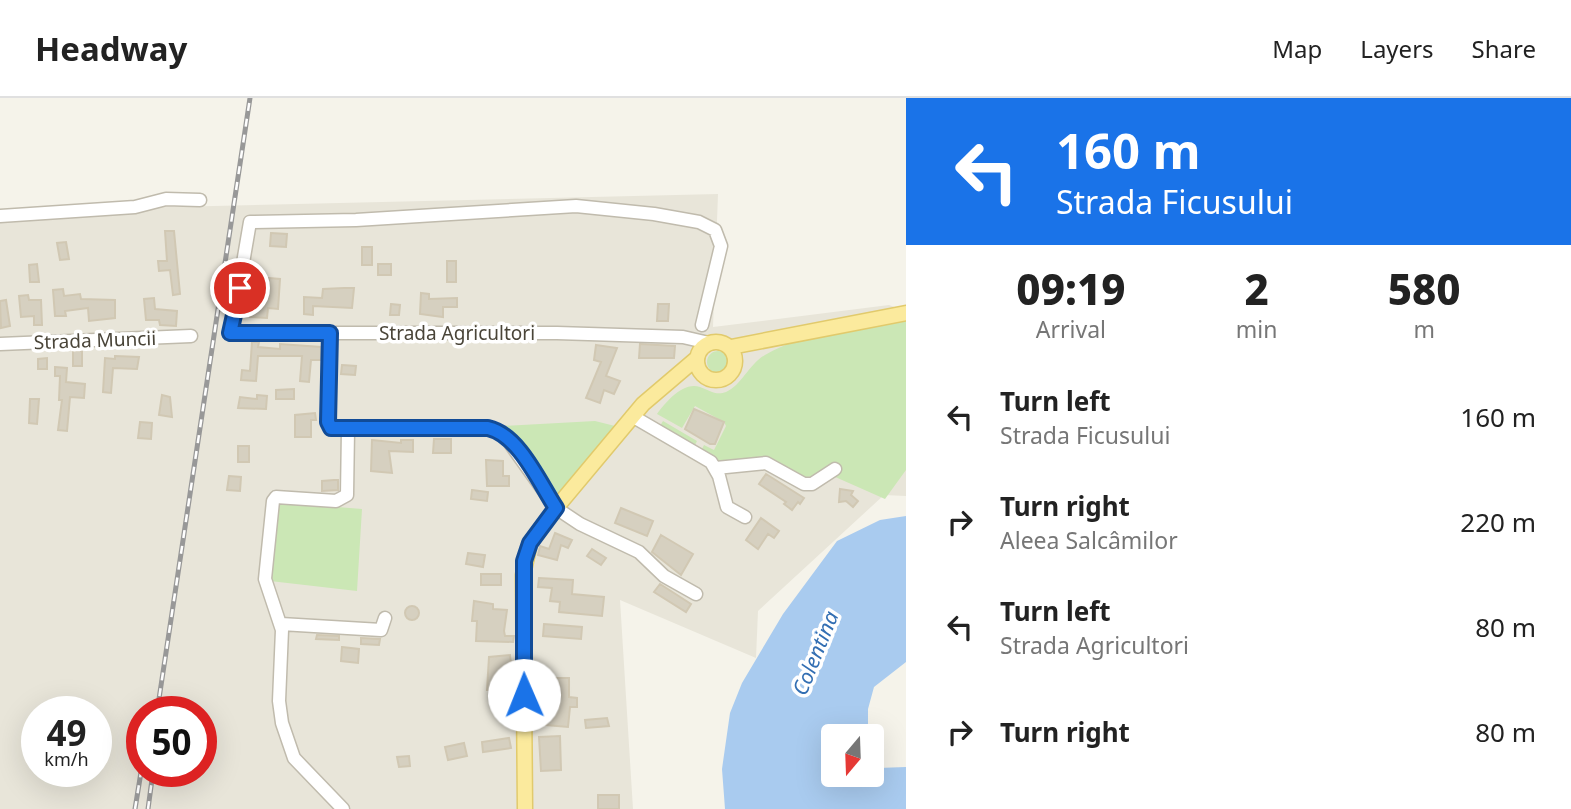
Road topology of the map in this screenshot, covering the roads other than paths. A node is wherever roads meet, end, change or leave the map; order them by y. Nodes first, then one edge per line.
1 (200, 201) dead end
2 (0, 216) edge
3 (906, 313) edge
4 (702, 325) dead end
5 (330, 333) junction
6 (191, 336) dead end
7 (774, 338) junction
8 (0, 344) edge
9 (731, 347) junction
10 (702, 351) junction
11 (736, 363) junction
12 (703, 375) junction
13 (674, 380) junction
14 (632, 416) junction
15 (348, 430) junction
16 (716, 468) junction
17 (835, 469) dead end
18 (556, 508) junction
19 (745, 517) dead end
20 (695, 594) dead end
21 (385, 618) dead end
22 (281, 624) junction
23 (342, 809) edge
24 (525, 809) edge

1 - 2 street
3 - 7 main road
4 - 5 street, Strada Agricultori
5 - 10 street, Strada Agricultori
5 - 15 street
6 - 8 street, Strada Muncii
7 - 9 main road
7 - 11 main road
9 - 10 main road
9 - 11 main road
10 - 12 main road
10 - 13 main road
11 - 12 main road
12 - 13 main road
13 - 14 main road
14 - 16 street
14 - 18 main road
15 - 18 street
15 - 22 street
16 - 17 street
16 - 19 street
18 - 20 street
18 - 24 main road
21 - 22 street
22 - 23 street

